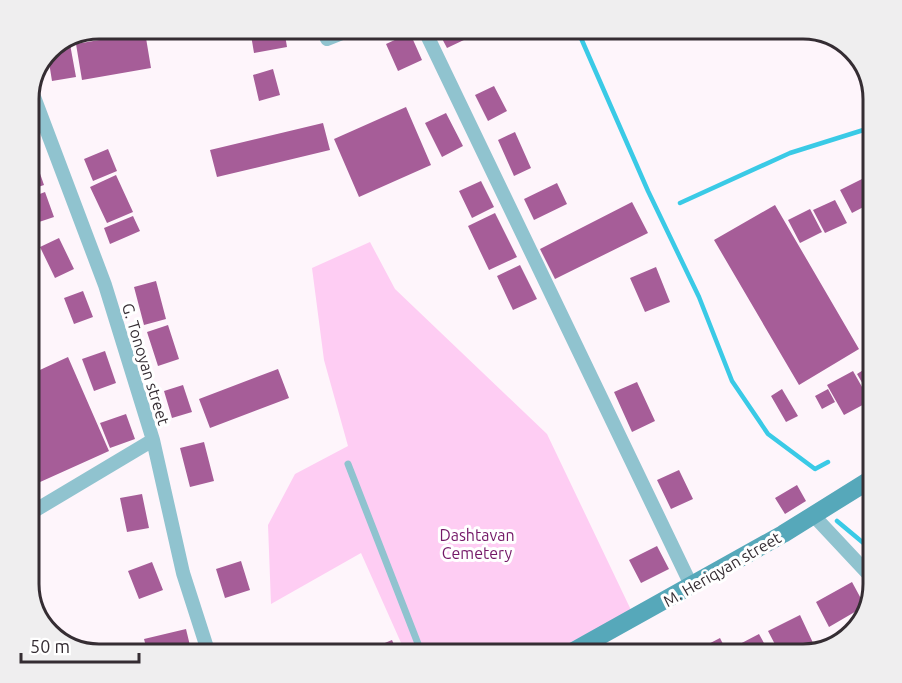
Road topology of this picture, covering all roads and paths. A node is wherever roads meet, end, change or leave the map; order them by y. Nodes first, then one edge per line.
1 (429, 39) edge
2 (39, 110) edge
3 (153, 440) junction
4 (348, 464) dead end
5 (863, 484) edge
6 (39, 508) edge
7 (814, 516) junction
8 (863, 568) edge
9 (692, 587) junction
10 (206, 644) edge
11 (418, 644) edge
12 (587, 644) edge

1 - 9 street
2 - 3 street, G. Tonoyan street
3 - 6 street
3 - 10 street, G. Tonoyan street
4 - 11 lane
5 - 7 main road, M. Heriqyan street
7 - 8 street
7 - 9 main road, M. Heriqyan street
9 - 12 main road, M. Heriqyan street

